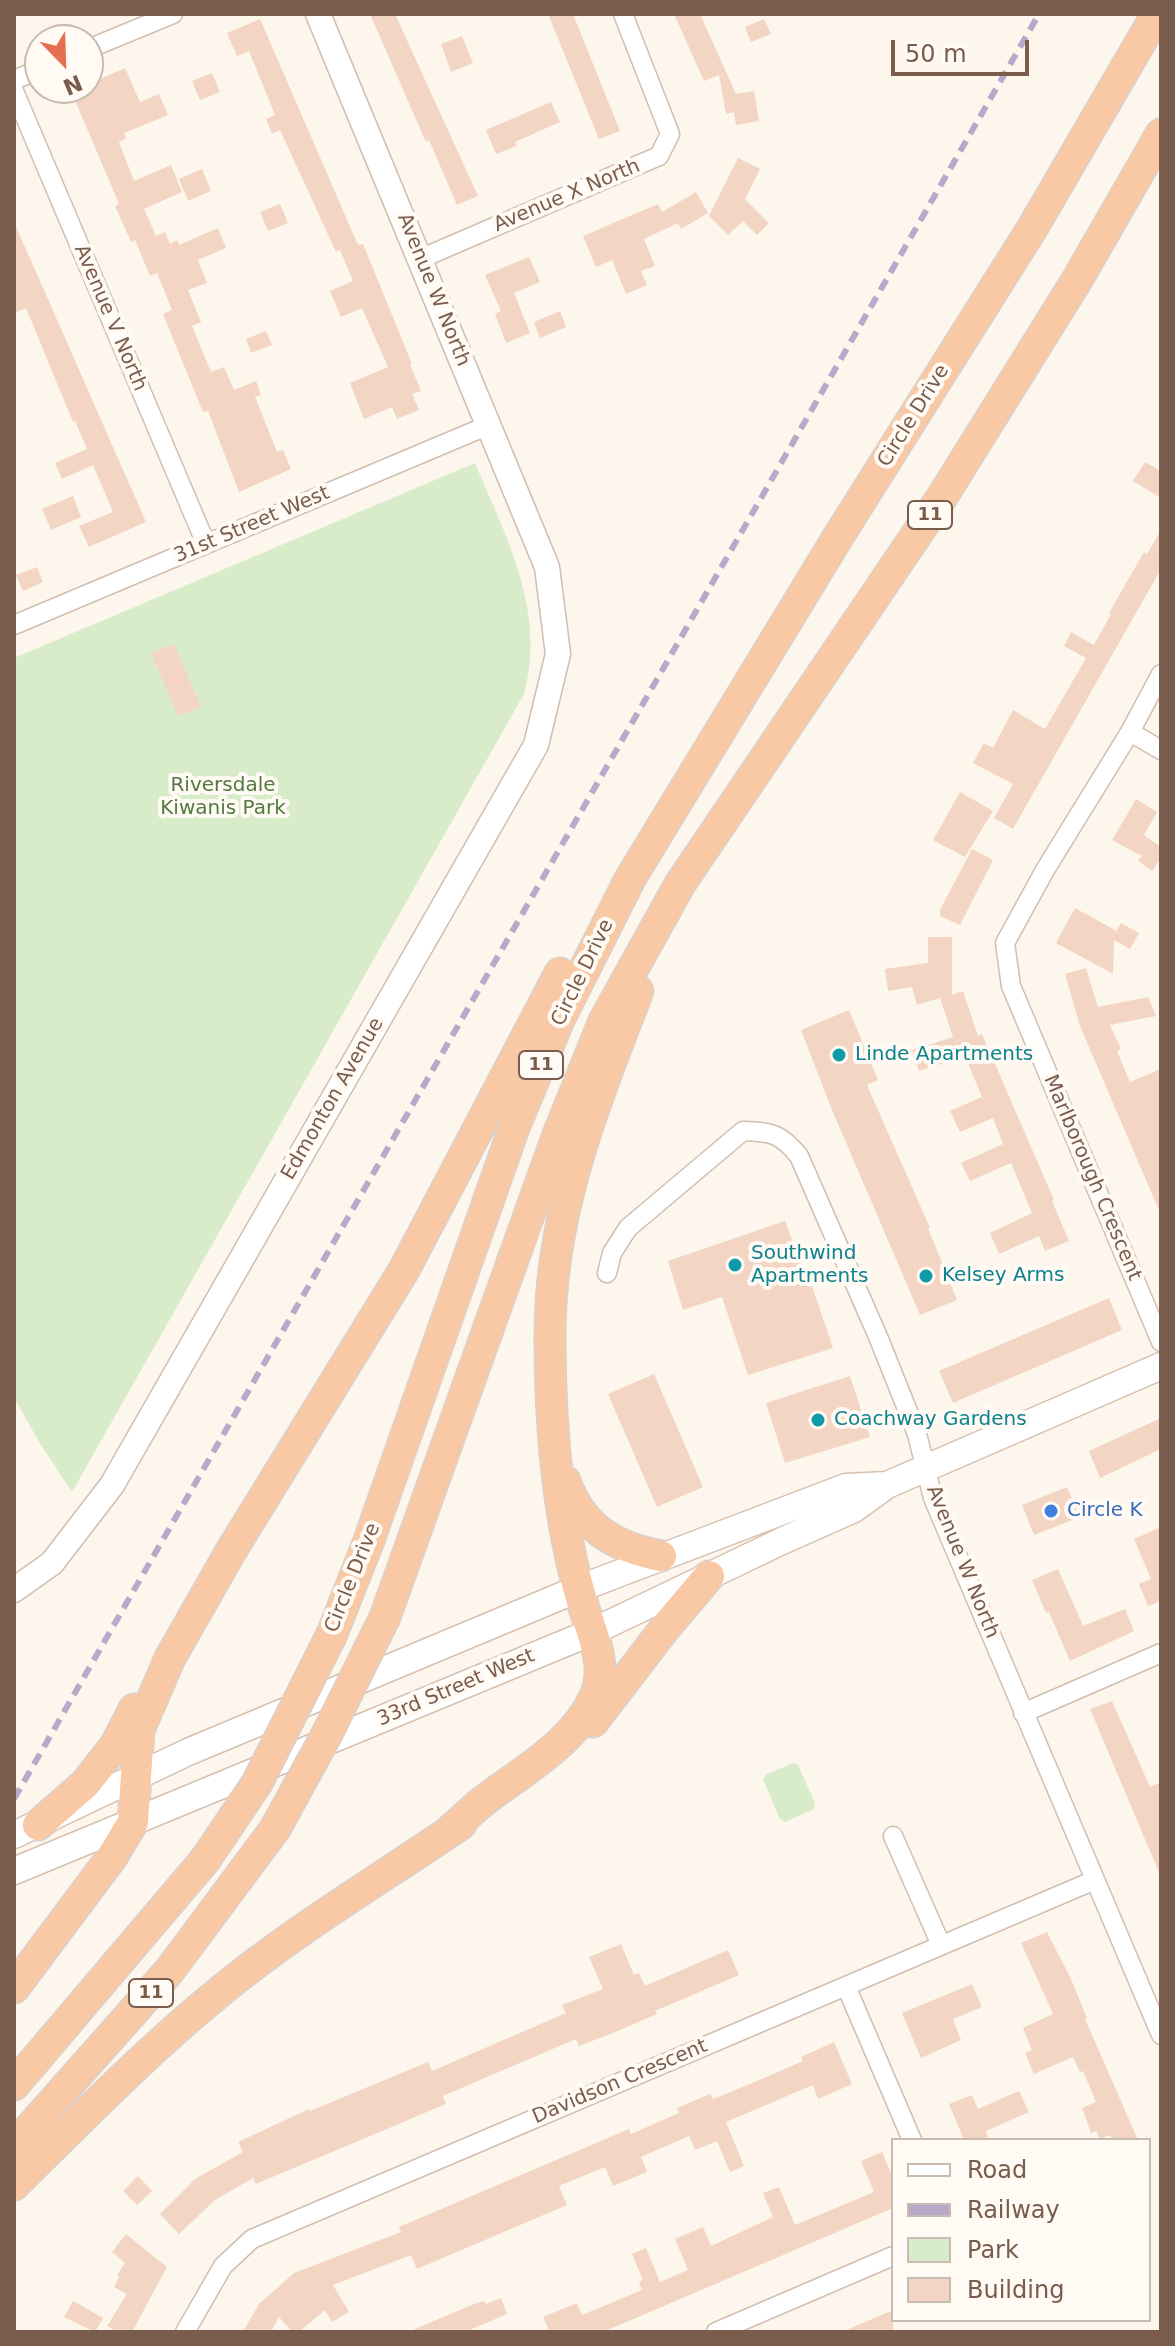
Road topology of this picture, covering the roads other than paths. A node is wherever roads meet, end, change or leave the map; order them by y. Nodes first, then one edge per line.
1 (173, 14) edge
2 (318, 14) edge
3 (623, 14) edge
4 (1157, 14) edge
5 (104, 42) edge
6 (14, 91) edge
7 (1161, 134) edge
8 (420, 259) junction
9 (489, 425) junction
10 (838, 537) junction
11 (206, 544) junction
12 (547, 567) joint
13 (14, 625) edge
14 (1161, 674) edge
15 (1130, 732) junction
16 (1161, 750) edge
17 (680, 884) junction
18 (607, 1273) dead end
19 (1161, 1342) edge
20 (1161, 1366) edge
21 (555, 1444) junction
22 (927, 1468) junction
23 (887, 1485) junction
24 (661, 1556) junction
25 (709, 1576) junction
26 (578, 1589) junction
27 (14, 1590) edge
28 (592, 1632) junction
29 (1161, 1653) edge
30 (170, 1658) junction
31 (1023, 1713) junction
32 (135, 1776) junction
33 (133, 1822) junction
34 (26, 1830) edge
35 (446, 1834) junction
36 (893, 1836) dead end
37 (14, 1871) edge
38 (1095, 1880) junction
39 (941, 1945) junction
40 (846, 1986) junction
41 (14, 1988) edge
42 (1161, 2035) edge
43 (14, 2085) edge
44 (911, 2138) edge
45 (14, 2146) edge
46 (14, 2185) edge
47 (891, 2257) edge
48 (185, 2332) edge
49 (716, 2332) edge

1 - 5 street
2 - 8 street, Avenue W North
3 - 8 street, Avenue X North
4 - 10 highway, Circle Drive / 11
6 - 11 street, Avenue V North
7 - 17 highway, Circle Drive / 11
8 - 9 street, Avenue W North
9 - 11 street, 31st Street West
9 - 12 street, Avenue W North
10 - 30 highway
10 - 43 highway, Circle Drive / 11, bridge
11 - 13 street, 31st Street West
12 - 27 street, Edmonton Avenue
14 - 15 street, Marlborough Crescent
15 - 16 street
15 - 19 street, Marlborough Crescent
17 - 21 highway
17 - 45 highway, Circle Drive / 11, bridge
18 - 22 street, Avenue W North
20 - 22 main road, 33rd Street West
21 - 24 highway
21 - 26 highway
22 - 23 main road, 33rd Street West
22 - 31 street, Avenue W North
23 - 24 main road, 33rd Street West
23 - 25 main road, 33rd Street West
24 - 26 main road, 33rd Street West
25 - 28 main road, 33rd Street West
25 - 35 highway
26 - 28 highway
26 - 32 main road, 33rd Street West
28 - 33 main road, 33rd Street West
28 - 35 highway
29 - 31 street
30 - 32 highway
30 - 34 highway
31 - 38 street, Avenue W North
32 - 33 highway
32 - 34 main road, 33rd Street West
33 - 37 main road, 33rd Street West
33 - 41 highway
35 - 46 highway
36 - 39 street
38 - 39 street, Davidson Crescent
38 - 42 street, Avenue W North
39 - 40 street, Davidson Crescent
40 - 44 street
40 - 48 street, Davidson Crescent
47 - 49 street

